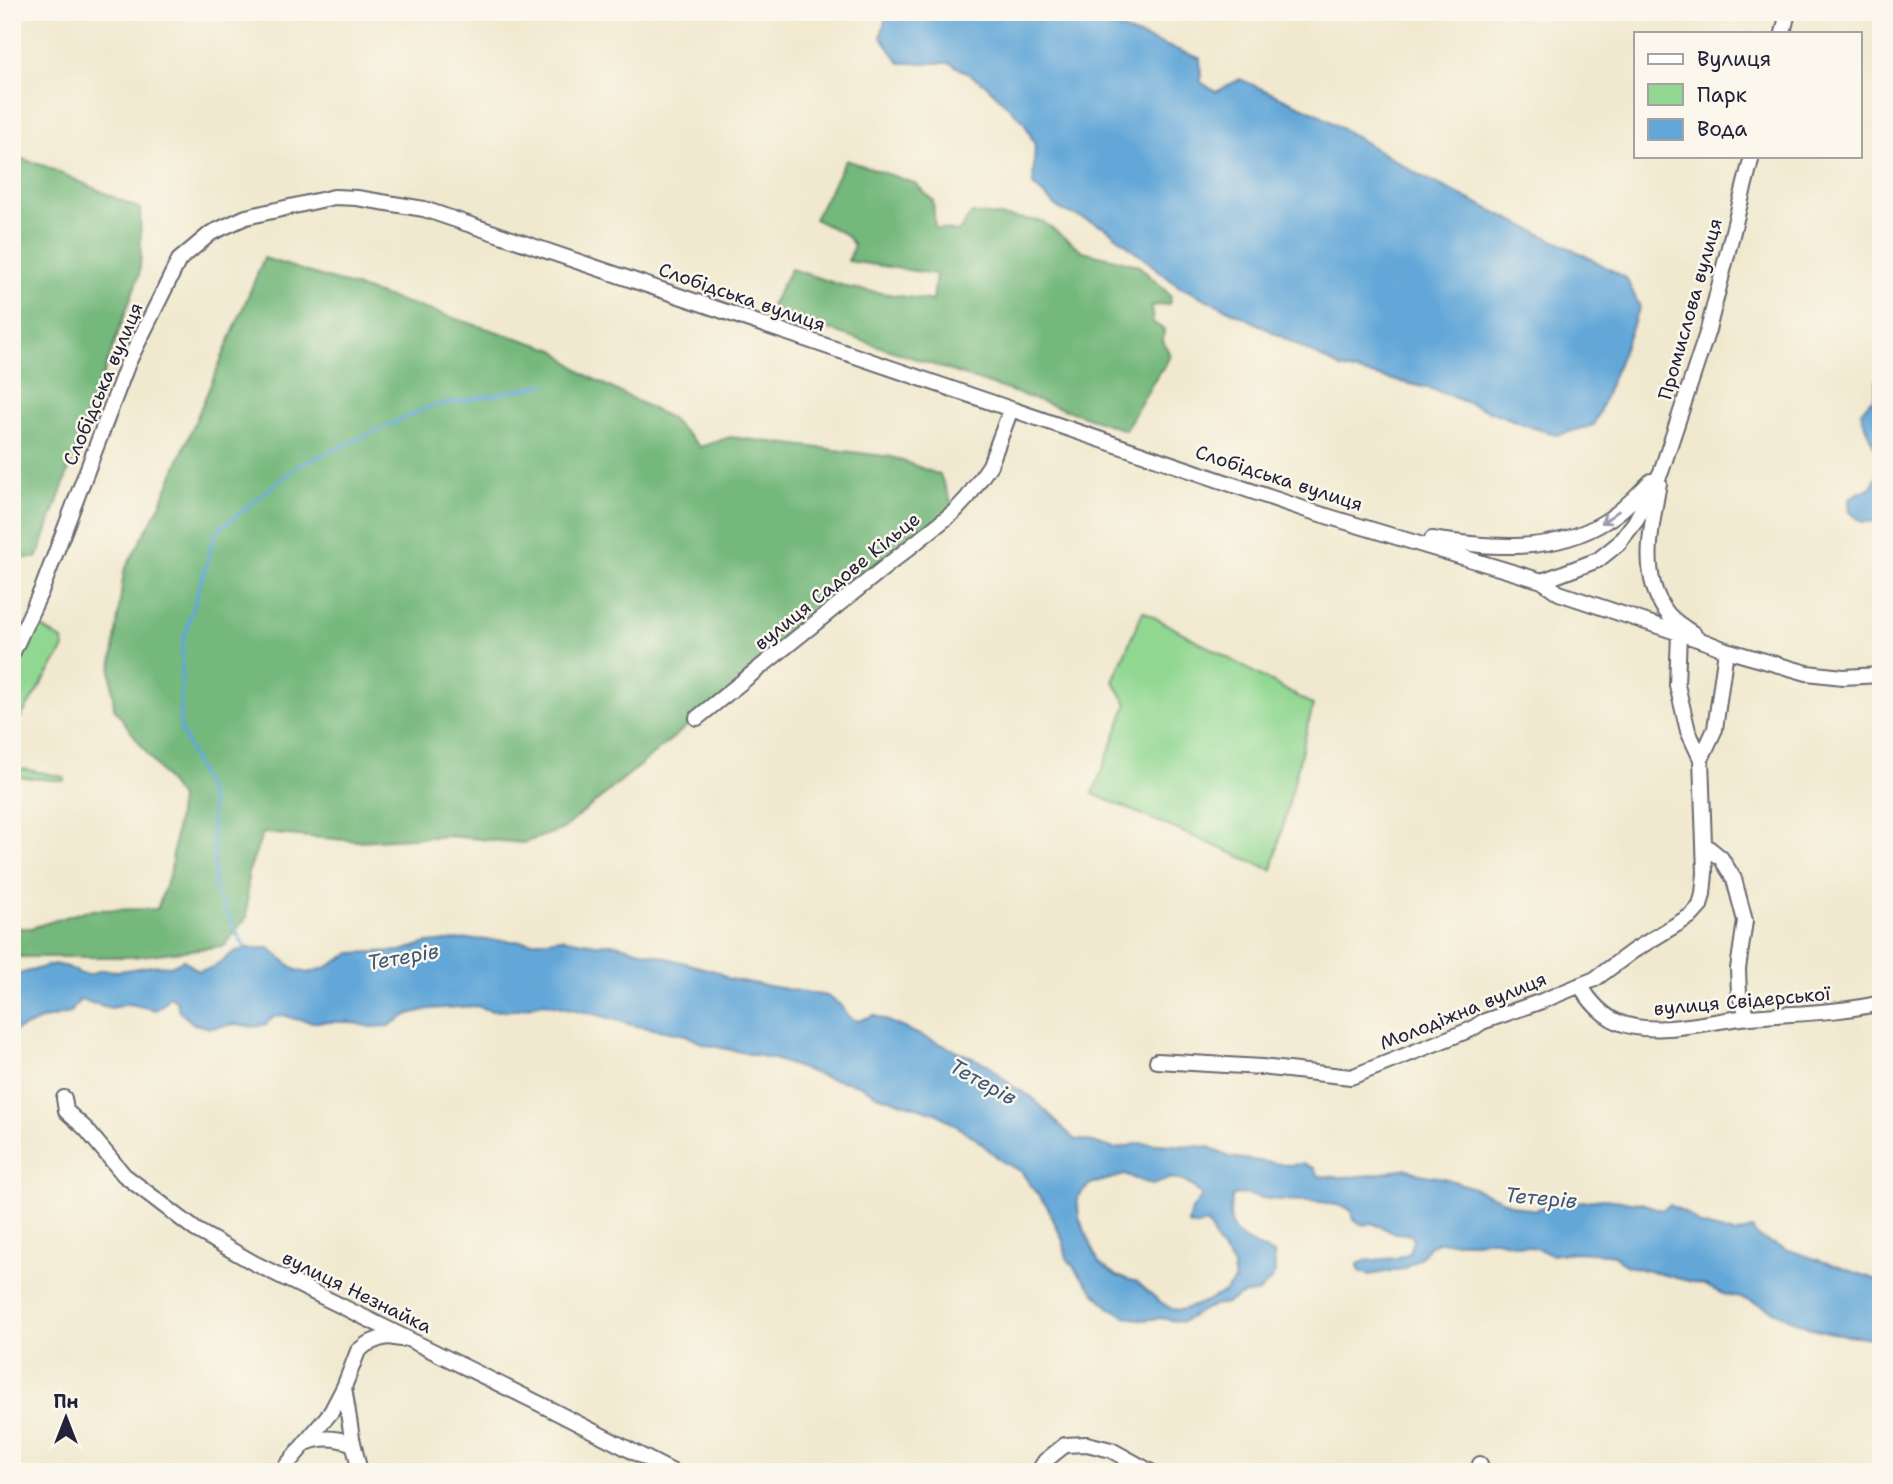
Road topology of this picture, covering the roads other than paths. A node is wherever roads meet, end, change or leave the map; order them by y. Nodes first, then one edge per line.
1 (1788, 12) edge
2 (1783, 32) edge
3 (1751, 158) edge
4 (1011, 409) junction
5 (1661, 472) junction
6 (1376, 530) junction
7 (1542, 581) junction
8 (1679, 634) junction
9 (1706, 642) junction
10 (1726, 650) junction
11 (12, 654) edge
12 (1881, 675) edge
13 (698, 718) dead end
14 (1701, 759) junction
15 (1705, 845) junction
16 (1580, 985) junction
17 (1881, 1003) edge
18 (1748, 1017) junction
19 (1157, 1061) dead end
20 (64, 1098) dead end
21 (407, 1339) junction
22 (344, 1387) junction
23 (305, 1443) junction
24 (354, 1444) junction
25 (281, 1472) edge
26 (360, 1472) edge
27 (673, 1472) edge
28 (1038, 1472) edge
29 (1151, 1472) edge

1 - 2 street
3 - 5 street, Промислова вулиця
4 - 6 street, Слобідська вулиця
4 - 11 street, Слобідська вулиця
4 - 13 street, вулиця Садове Кільце
5 -> 6 street
5 - 7 street
5 - 9 street
6 - 7 street, Слобідська вулиця
7 - 8 street, Слобідська вулиця
8 - 9 street, Слобідська вулиця
8 - 14 street, Молодіжна вулиця
9 - 10 street
10 - 12 street
10 - 14 street, Молодіжна вулиця
14 - 15 street, Молодіжна вулиця
15 - 16 street, Молодіжна вулиця
15 - 18 street
16 - 18 street, вулиця Свідерської
16 - 19 street, Молодіжна вулиця
17 - 18 street, вулиця Свідерської
20 - 21 street, вулиця Незнайка
21 - 22 street
21 - 27 street, вулиця Незнайка
22 - 23 street
22 - 24 street
23 - 24 street
23 - 25 street
24 - 26 street
28 - 29 street

